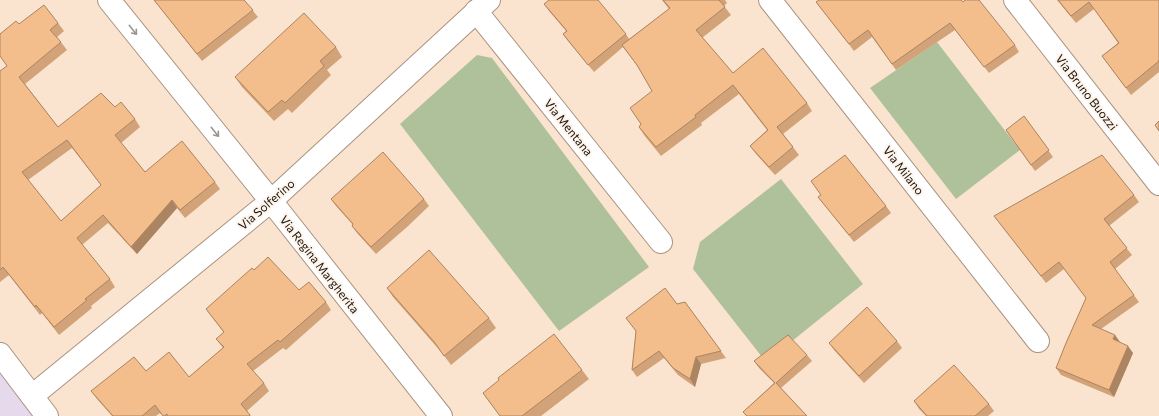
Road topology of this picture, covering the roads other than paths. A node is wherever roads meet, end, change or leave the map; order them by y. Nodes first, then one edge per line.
1 (109, 0) edge
2 (770, 0) edge
3 (1015, 0) edge
4 (483, 6) edge
5 (1159, 184) edge
6 (271, 201) junction
7 (661, 242) dead end
8 (1038, 341) dead end
9 (0, 354) edge
10 (32, 396) junction
11 (47, 416) edge
12 (441, 416) edge

1 -> 6 street, Via Regina Margherita
2 - 8 street, Via Milano
3 - 5 street, Via Bruno Buozzi
4 - 6 street, Via Solferino
4 - 7 street, Via Mentana
6 - 10 street, Via Solferino
6 - 12 street, Via Regina Margherita
9 - 10 street
10 - 11 street

